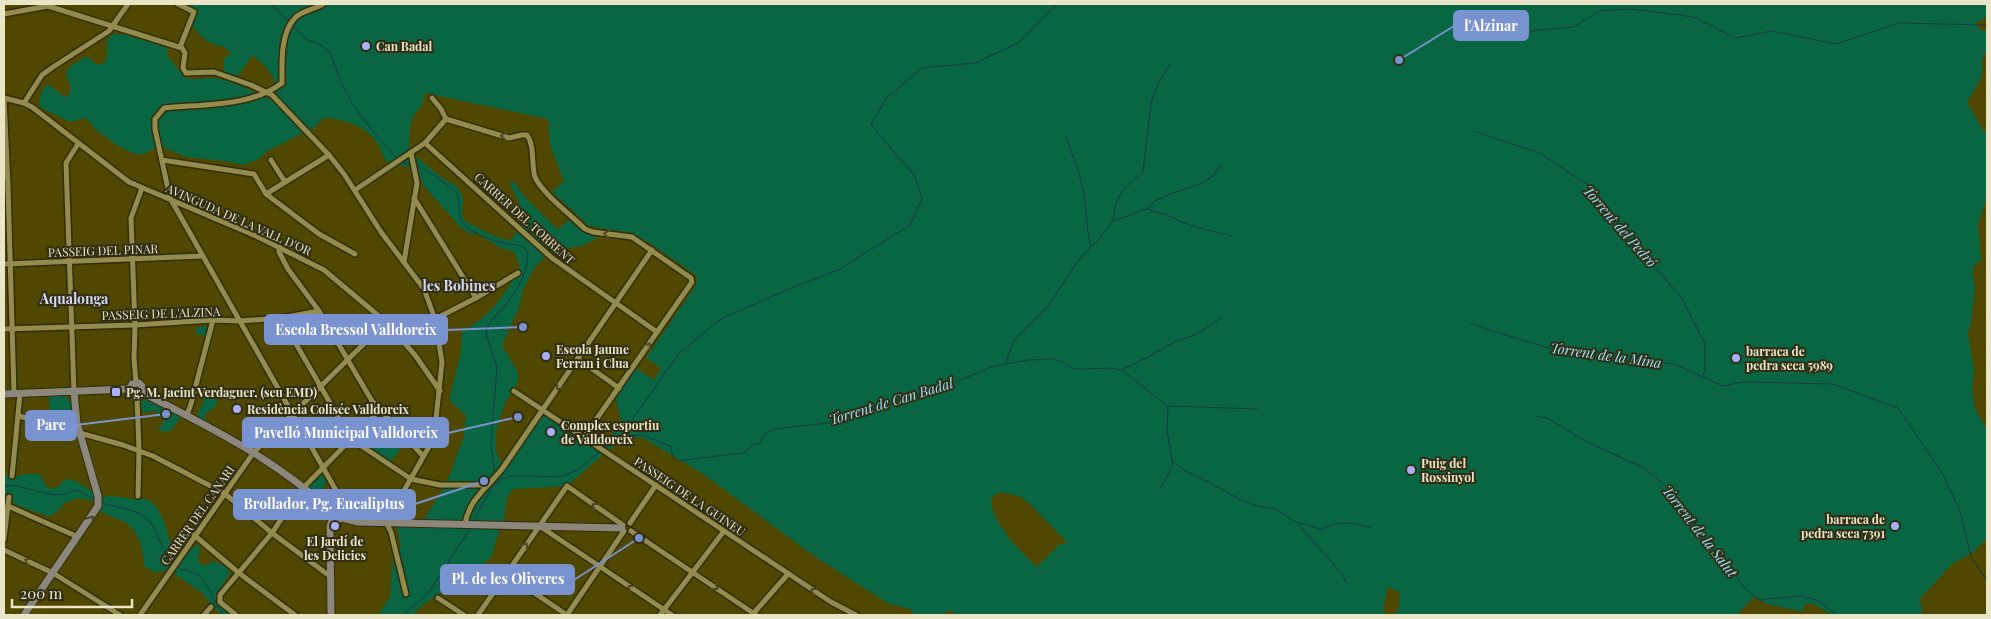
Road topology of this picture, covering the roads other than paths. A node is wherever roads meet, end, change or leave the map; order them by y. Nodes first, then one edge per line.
1 (128, 4) edge
2 (178, 4) edge
3 (323, 4) edge
4 (34, 6) edge
5 (4, 14) edge
6 (112, 26) junction
7 (180, 47) junction
8 (268, 93) junction
9 (4, 98) edge
10 (432, 98) dead end
11 (24, 103) junction
12 (446, 119) junction
13 (425, 143) junction
14 (78, 144) junction
15 (5, 150) edge
16 (411, 154) junction
17 (329, 155) junction
18 (162, 160) junction
19 (271, 160) dead end
20 (285, 182) junction
21 (142, 188) junction
22 (355, 190) junction
23 (266, 194) junction
24 (170, 198) junction
25 (414, 198) junction
26 (280, 248) junction
27 (652, 250) junction
28 (355, 254) dead end
29 (203, 256) junction
30 (133, 260) junction
31 (70, 261) junction
32 (404, 262) junction
33 (7, 264) edge
34 (518, 273) dead end
35 (476, 298) junction
36 (615, 303) junction
37 (319, 311) junction
38 (281, 318) junction
39 (435, 319) junction
40 (214, 320) junction
41 (240, 321) junction
42 (386, 322) junction
43 (135, 325) junction
44 (74, 326) junction
45 (11, 328) junction
46 (4, 329) edge
47 (658, 332) junction
48 (578, 359) junction
49 (347, 360) junction
50 (136, 383) junction
51 (320, 387) junction
52 (618, 388) junction
53 (129, 389) junction
54 (440, 391) junction
55 (514, 391) dead end
56 (74, 392) junction
57 (4, 394) edge
58 (17, 394) junction
59 (140, 395) junction
60 (380, 410) junction
61 (542, 410) junction
62 (293, 414) junction
63 (186, 415) junction
64 (19, 416) junction
65 (79, 433) junction
66 (584, 437) junction
67 (351, 439) junction
68 (139, 451) junction
69 (254, 452) junction
70 (423, 456) junction
71 (323, 468) junction
72 (12, 476) dead end
73 (411, 479) junction
74 (486, 485) junction
75 (656, 485) junction
76 (304, 487) junction
77 (224, 493) junction
78 (138, 496) dead end
79 (9, 497) dead end
80 (344, 505) junction
81 (8, 506) junction
82 (334, 513) junction
83 (346, 519) junction
84 (386, 522) junction
85 (630, 523) junction
86 (468, 524) junction
87 (539, 526) junction
88 (623, 528) junction
89 (631, 531) junction
90 (724, 531) junction
91 (272, 534) junction
92 (194, 535) junction
93 (78, 537) junction
94 (4, 539) edge
95 (4, 550) edge
96 (600, 566) junction
97 (692, 572) junction
98 (53, 573) junction
99 (239, 573) junction
100 (506, 574) junction
101 (788, 574) junction
102 (330, 577) junction
103 (406, 594) dead end
104 (438, 598) dead end
105 (211, 607) dead end
106 (664, 610) junction
107 (24, 615) edge
108 (120, 615) edge
109 (140, 615) edge
110 (204, 615) edge
111 (236, 615) edge
112 (296, 615) edge
113 (331, 615) edge
114 (464, 615) edge
115 (478, 615) edge
116 (567, 615) edge
117 (660, 615) edge
118 (672, 615) edge
119 (754, 615) edge
120 (856, 615) edge

1 - 6 street
2 - 7 street
3 - 8 street
4 - 5 street
4 - 6 street
6 - 7 street
6 - 11 street
7 - 8 street
8 - 17 street
8 - 18 street
9 - 11 street, AVINGUDA DE LA VALL D'OR
9 - 15 street
10 - 12 street
11 - 14 street, AVINGUDA DE LA VALL D'OR
12 - 13 street
27 -> 12 street
13 - 16 street
13 - 36 street, CARRER DEL TORRENT
14 - 21 street, AVINGUDA DE LA VALL D'OR
14 - 31 street
15 - 33 street
16 - 22 street
16 - 25 street
17 - 20 street
17 - 22 street
18 - 23 street
18 - 24 street
19 - 20 street
20 - 23 street
21 - 24 street, AVINGUDA DE LA VALL D'OR
21 - 30 street
22 - 32 street
23 - 28 street
24 - 26 street, AVINGUDA DE LA VALL D'OR
24 - 29 street
25 - 32 street
25 - 35 street
26 - 37 street
26 - 42 street, AVINGUDA DE LA VALL D'OR
27 - 36 street
27 - 47 street
29 - 30 street, PASSEIG DEL PINAR
29 - 41 street
30 - 31 street, PASSEIG DEL PINAR
30 - 43 street
31 - 33 street, PASSEIG DEL PINAR
31 - 44 street
32 - 39 street
33 - 45 street
34 - 35 street
35 - 39 street
36 - 47 street, CARRER DEL TORRENT
36 - 48 street
37 - 38 street, PASSEIG DE L'ALZINA
37 - 49 street
38 - 41 street, PASSEIG DE L'ALZINA
38 - 51 street
39 - 54 street
40 - 41 street, PASSEIG DE L'ALZINA
40 - 43 street, PASSEIG DE L'ALZINA
40 - 63 street
41 - 62 street
42 - 49 street, CARRER DEL CANARI
42 - 54 street, AVINGUDA DE LA VALL D'OR
43 - 44 street, PASSEIG DE L'ALZINA
43 - 50 street
44 - 45 street, PASSEIG DE L'ALZINA
44 - 56 street
45 - 46 street, PASSEIG DE L'ALZINA
45 - 58 street
52 -> 47 street
48 - 52 street
48 -> 61 street
49 - 51 street, CARRER DEL CANARI
49 - 60 street
50 - 53 street
50 - 59 street
51 - 62 street, CARRER DEL CANARI
51 - 67 street
52 - 66 street
53 - 56 street
53 - 59 street
54 - 70 street
55 - 61 street, PASSEIG DE LA GUINEU
56 - 58 street
56 - 65 street
57 - 58 street
58 - 64 street
59 - 63 street
59 - 68 street
60 - 67 street
60 - 70 street
61 - 66 street, PASSEIG DE LA GUINEU
61 - 74 street
62 - 69 street, CARRER DEL CANARI
62 - 71 street
63 - 69 street
64 - 65 street
64 - 72 street
65 - 68 street
93 -> 65 street
66 - 75 street, PASSEIG DE LA GUINEU
67 - 71 street
67 - 73 street
68 - 77 street
68 - 78 street
69 - 76 street
69 - 77 street, CARRER DEL CANARI
70 - 73 street
71 - 76 street
71 - 80 street
73 - 74 street
73 - 84 street
74 - 86 street
75 - 85 street
75 - 90 street, PASSEIG DE LA GUINEU
76 - 82 street
76 - 91 street
77 - 91 street
77 - 92 street, CARRER DEL CANARI
79 - 81 street
80 - 82 street
80 - 83 street
81 - 93 street
81 - 94 street
82 - 83 street
82 - 102 street
83 - 84 street
84 - 86 street
84 - 103 street
85 - 88 street
85 - 89 street
86 - 87 street
87 - 88 street
88 -> 87 street
87 - 96 street
100 -> 87 street
88 - 89 street
88 - 96 street
89 - 97 street
90 - 97 street
90 - 101 street, PASSEIG DE LA GUINEU
91 - 99 street
91 - 102 street
92 - 99 street
92 - 109 street, CARRER DEL CANARI
93 - 98 street
98 -> 95 street
106 -> 96 street
96 - 116 street
97 - 106 street
97 -> 119 street
98 - 107 street
98 - 108 street
99 - 111 street
99 - 112 street
100 - 115 street
100 - 116 street
101 - 119 street
120 -> 101 street, PASSEIG DE LA GUINEU
102 - 113 street
104 - 114 street
105 - 110 street
106 - 117 street
106 - 118 street

